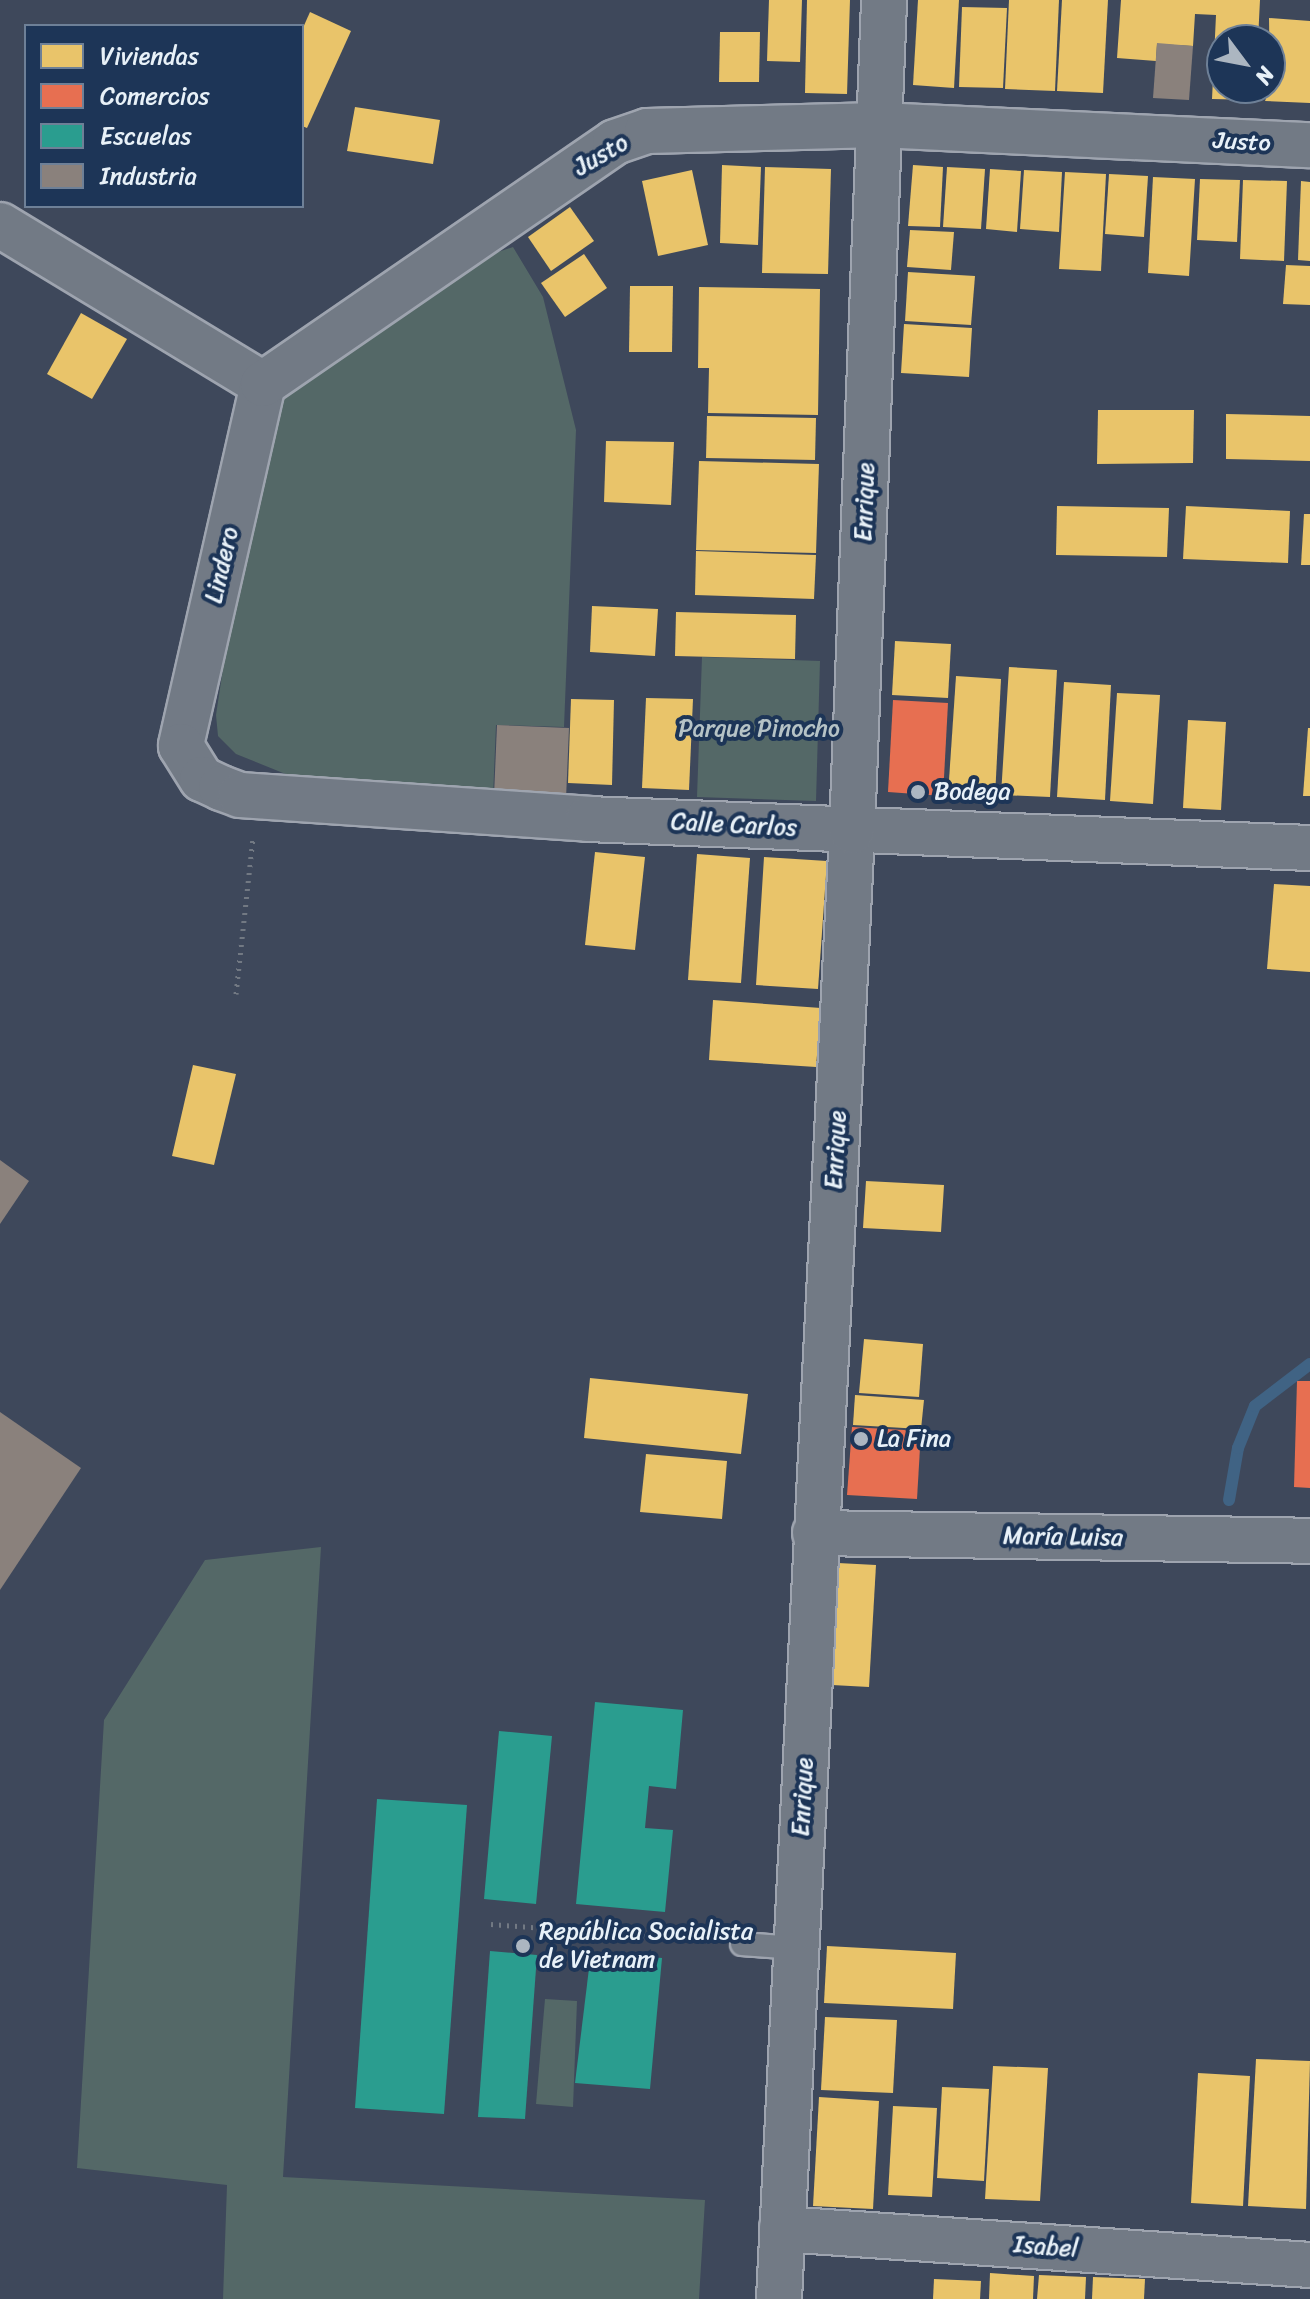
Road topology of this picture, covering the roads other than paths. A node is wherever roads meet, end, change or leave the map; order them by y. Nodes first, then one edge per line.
1 (884, 0) edge
2 (879, 125) junction
3 (1310, 145) edge
4 (0, 225) edge
5 (263, 384) junction
6 (181, 746) joint
7 (852, 831) junction
8 (1310, 848) edge
9 (815, 1533) junction
10 (1310, 1541) edge
11 (742, 1944) road end
12 (796, 1948) junction
13 (782, 2229) junction
14 (1310, 2265) edge
15 (779, 2299) edge

1 - 2 street, Enrique
2 - 3 street, Justo
2 - 5 street, Justo
2 - 7 street, Enrique
4 - 5 street
5 - 6 street, Lindero
6 - 7 street, Calle Carlos
7 - 8 street, Calle Carlos
7 - 9 street, Enrique
9 - 10 street, María Luisa
9 - 12 street, Enrique
11 - 12 lane
12 - 13 street, Enrique
13 - 14 street, Isabel
13 - 15 street, Enrique

